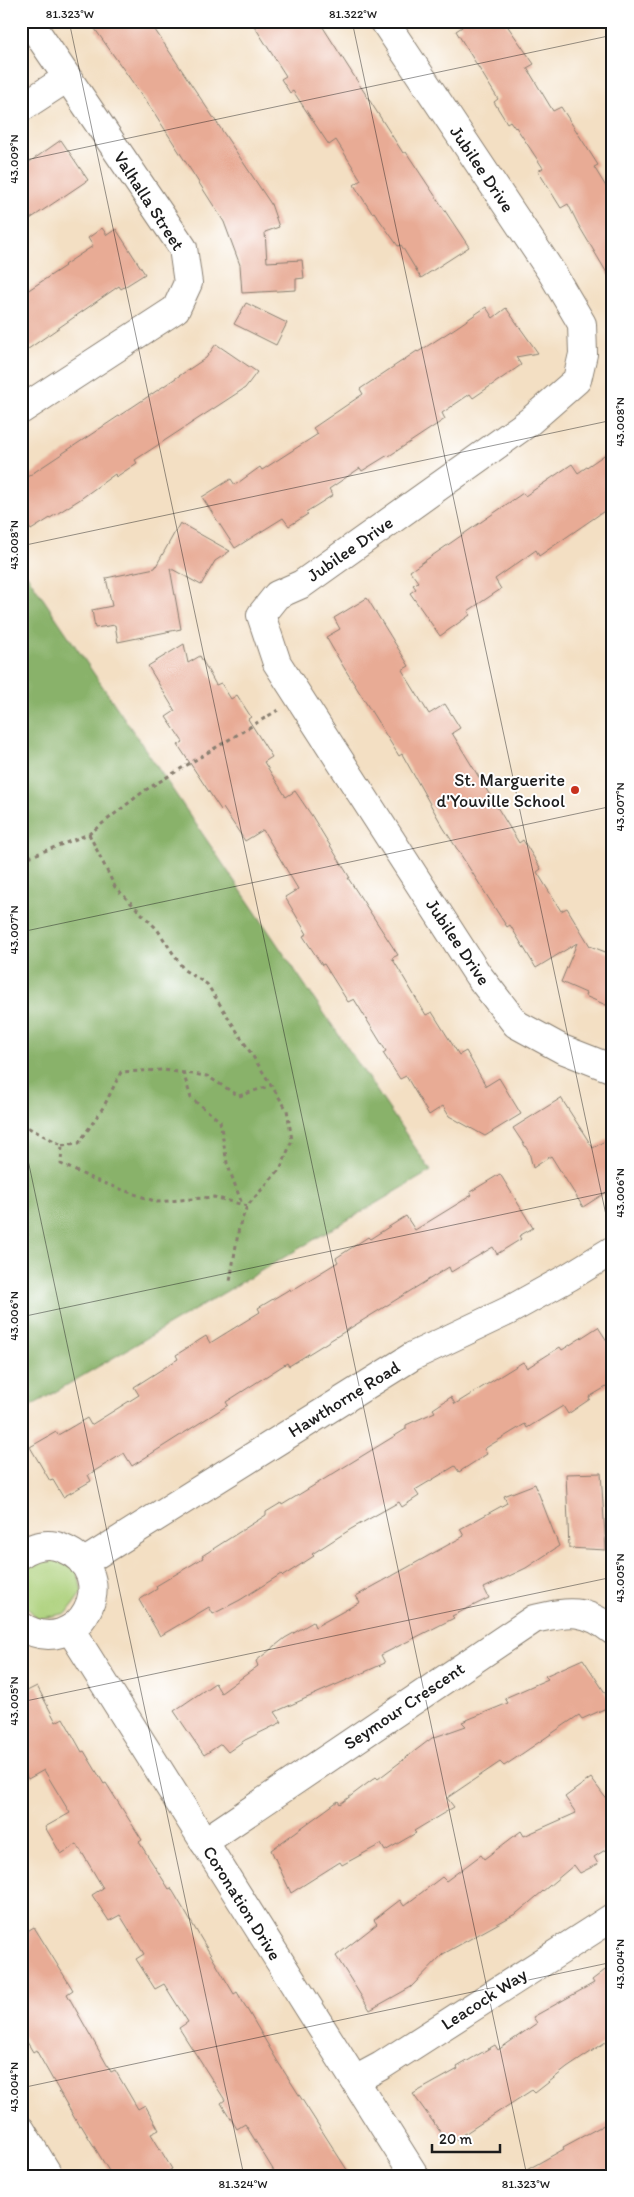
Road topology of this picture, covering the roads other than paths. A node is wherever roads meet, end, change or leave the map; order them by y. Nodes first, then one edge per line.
1 (29, 21) edge
2 (384, 21) edge
3 (67, 78) junction
4 (21, 108) edge
5 (21, 410) edge
6 (613, 1069) edge
7 (613, 1250) edge
8 (23, 1549) edge
9 (83, 1562) junction
10 (21, 1626) edge
11 (70, 1629) junction
12 (613, 1631) edge
13 (204, 1842) junction
14 (613, 1917) edge
15 (355, 2080) junction
16 (21, 2130) edge
17 (49, 2176) edge
18 (415, 2176) edge

1 - 3 street, Valhalla Street
2 - 6 street, Jubilee Drive
3 - 4 street
3 - 5 street, Valhalla Street
7 - 9 street, Hawthorne Road
8 - 9 street
9 - 11 street
10 - 11 street
11 - 13 street, Coronation Drive
12 - 13 street, Seymour Crescent
13 - 15 street, Coronation Drive
14 - 15 street, Leacock Way
15 - 18 street, Coronation Drive
16 - 17 street

